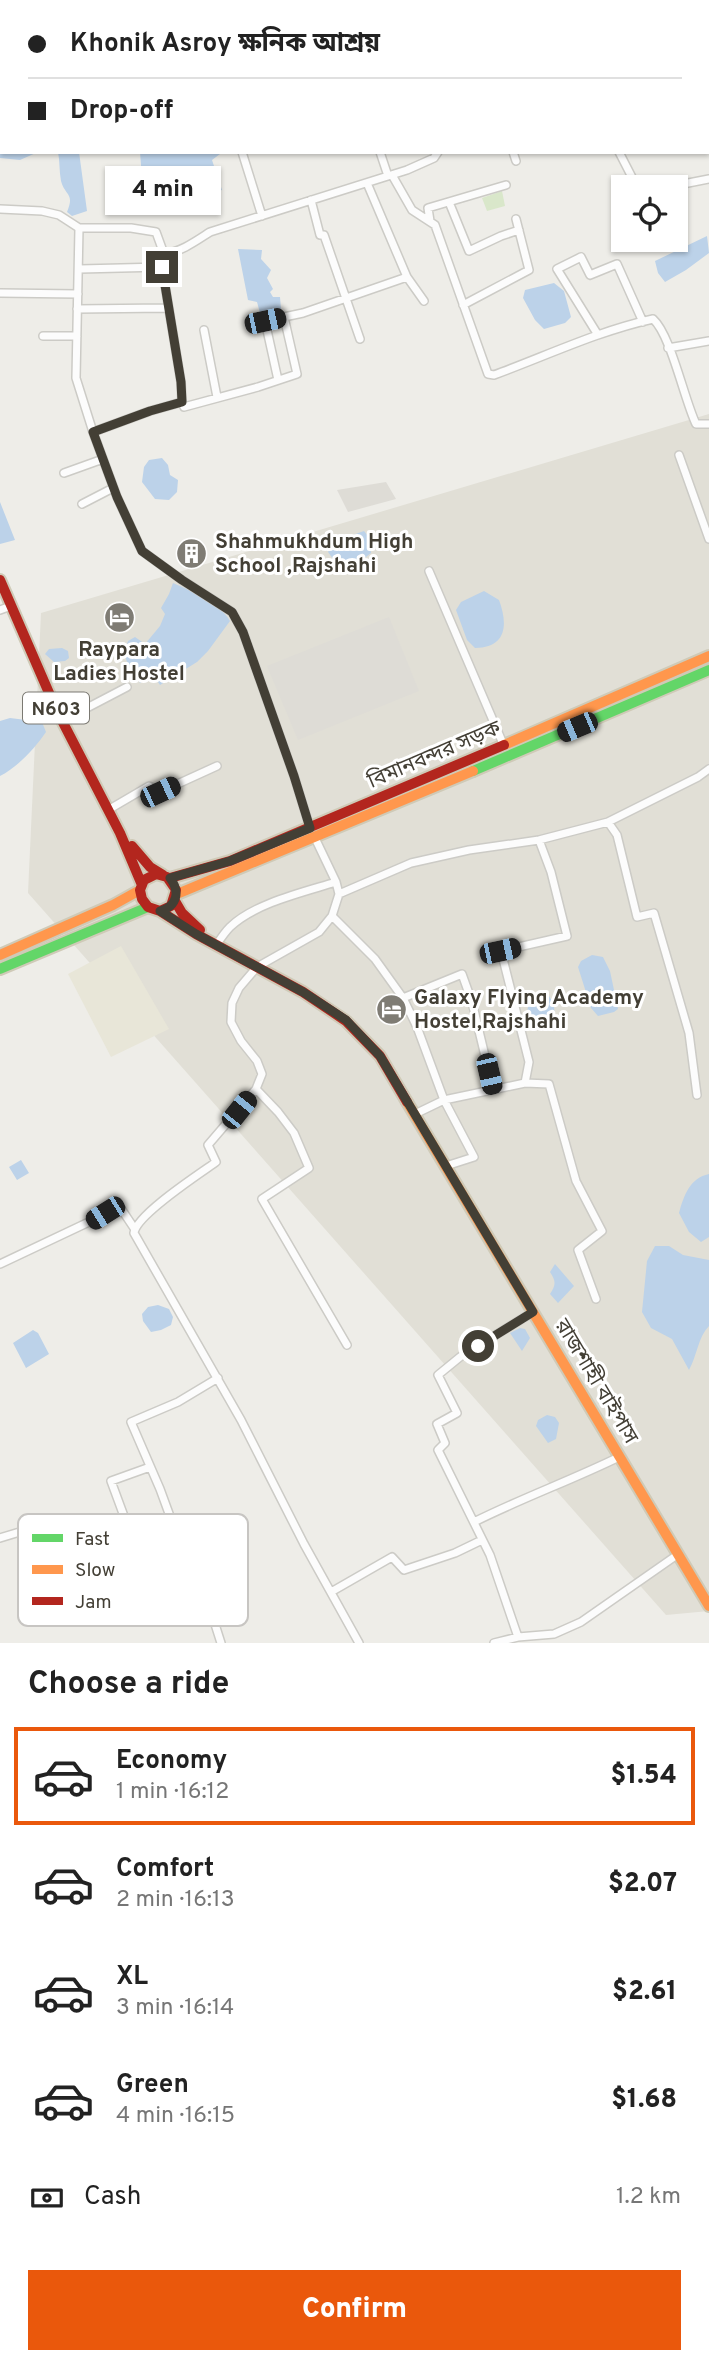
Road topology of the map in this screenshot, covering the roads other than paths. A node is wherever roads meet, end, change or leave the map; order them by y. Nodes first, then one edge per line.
1 (243, 154) edge
2 (381, 154) edge
3 (434, 154) edge
4 (514, 154) edge
5 (620, 154) edge
6 (516, 161) dead end
7 (631, 175) edge
8 (390, 176) junction
9 (709, 179) edge
10 (367, 183) junction
11 (688, 183) edge
12 (506, 185) dead end
13 (311, 200) junction
14 (449, 202) junction
15 (0, 209) edge
16 (262, 216) junction
17 (516, 219) dead end
18 (430, 221) junction
19 (79, 228) junction
20 (519, 230) junction
21 (164, 254) junction
22 (162, 267) junction
23 (80, 269) junction
24 (407, 277) junction
25 (0, 293) edge
26 (78, 294) junction
27 (345, 299) junction
28 (424, 301) dead end
29 (463, 305) junction
30 (167, 308) junction
31 (77, 309) junction
32 (284, 317) junction
33 (643, 322) junction
34 (204, 330) dead end
35 (77, 335) junction
36 (598, 335) junction
37 (43, 336) dead end
38 (360, 339) dead end
39 (709, 341) edge
40 (668, 348) junction
41 (278, 380) junction
42 (217, 397) junction
43 (182, 402) junction
44 (709, 424) edge
45 (93, 432) junction
46 (679, 455) dead end
47 (103, 459) junction
48 (64, 473) dead end
49 (113, 488) junction
50 (82, 504) dead end
51 (708, 534) edge
52 (429, 571) dead end
53 (0, 580) edge
54 (6, 608) edge
55 (709, 656) edge
56 (709, 670) edge
57 (127, 687) dead end
58 (62, 720) junction
59 (505, 746) junction
60 (217, 766) dead end
61 (709, 769) edge
62 (108, 810) junction
63 (608, 822) junction
64 (120, 833) junction
65 (312, 833) junction
66 (539, 840) junction
67 (166, 876) junction
68 (336, 882) junction
69 (141, 887) junction
70 (339, 894) junction
71 (176, 897) junction
72 (148, 907) junction
73 (160, 911) junction
74 (332, 916) junction
75 (218, 945) junction
76 (0, 955) edge
77 (257, 967) junction
78 (0, 969) edge
79 (403, 998) junction
80 (525, 1083) junction
81 (256, 1089) junction
82 (493, 1089) junction
83 (697, 1095) dead end
84 (444, 1100) junction
85 (415, 1114) junction
86 (446, 1166) junction
87 (134, 1228) junction
88 (0, 1264) edge
89 (596, 1299) dead end
90 (533, 1312) junction
91 (347, 1345) dead end
92 (218, 1378) junction
93 (619, 1457) junction
94 (150, 1467) junction
95 (123, 1514) edge
96 (168, 1514) edge
97 (474, 1522) junction
98 (18, 1533) edge
99 (0, 1538) edge
100 (482, 1540) junction
101 (677, 1555) junction
102 (331, 1592) junction
103 (709, 1606) edge
104 (216, 1626) edge
105 (518, 1637) junction
106 (221, 1643) edge
107 (359, 1643) edge
108 (494, 1643) edge

1 - 16 street
2 - 8 street
3 - 8 street
4 - 6 street
5 - 7 street
8 - 10 street
8 - 18 street
9 - 11 street
10 - 13 street
10 - 24 street
12 - 14 street
13 - 16 street
13 - 27 street
14 - 18 street
14 - 20 street
15 - 19 street
16 - 21 street
17 - 20 street
18 - 29 street
19 - 21 street
19 - 23 street
20 - 29 street
21 - 22 street
22 - 23 street
22 - 30 street
23 - 26 street
24 - 27 street
24 - 28 street
25 - 26 street
26 - 31 street
27 - 32 street
27 - 38 street
29 - 36 street
30 - 31 street
30 - 43 street
31 - 35 street
32 - 41 street
32 - 41 street
33 - 36 street
33 - 36 street
33 - 40 street
34 - 42 street
35 - 37 street
35 - 45 street
39 - 40 street
40 - 44 street
41 - 42 street
42 - 43 street
43 - 45 street
45 - 47 street
46 - 51 street
47 - 48 street
47 - 49 street
49 - 50 street
49 - 65 street
52 - 59 street
53 - 54 main road, N603
54 - 58 main road, N603
55 - 59 main road, বিমানবন্দর সড়ক
56 - 65 main road, বিমানবন্দর সড়ক
57 - 58 street
58 - 62 main road, N603
59 - 65 main road, বিমানবন্দর সড়ক
60 - 62 street
61 - 63 street
62 - 64 main road, N603
63 - 66 street
63 - 83 street
64 - 67 main road, N603
64 - 69 main road, N603
65 - 67 main road, বিমানবন্দর সড়ক
65 - 68 street
65 - 71 main road, বিমানবন্দর সড়ক
66 - 70 street
66 - 80 street
67 - 69 main road
67 - 71 main road, N603
68 - 70 street
68 - 75 street
69 - 72 main road, N603
69 - 76 main road
70 - 74 street
71 - 73 main road
71 - 75 main road, N603
72 - 73 main road, N603
72 - 78 main road
73 - 75 main road, N603
74 - 77 street
74 - 79 street
75 - 77 main road, রাজশাহী বাইপাস / N603
77 - 81 street
77 - 85 main road, রাজশাহী বাইপাস / N603
79 - 82 street
79 - 84 street
80 - 82 street
80 - 89 street
81 - 87 street
81 - 91 street
82 - 84 street
84 - 85 street
84 - 86 street
85 - 86 main road, রাজশাহী বাইপাস / N603
86 - 90 main road, রাজশাহী বাইপাস / N603
87 - 88 street
87 - 92 street
90 - 93 main road, রাজশাহী বাইপাস / N603
90 - 97 street
92 - 94 street
92 - 102 street
93 - 97 street
93 - 101 main road, রাজশাহী বাইপাস / N603
94 - 95 street
94 - 96 street
97 - 100 street
98 - 99 street
100 - 102 street
100 - 105 street
101 - 103 main road, রাজশাহী বাইপাস / N603
101 - 105 street
102 - 107 street
104 - 106 street
105 - 108 street

